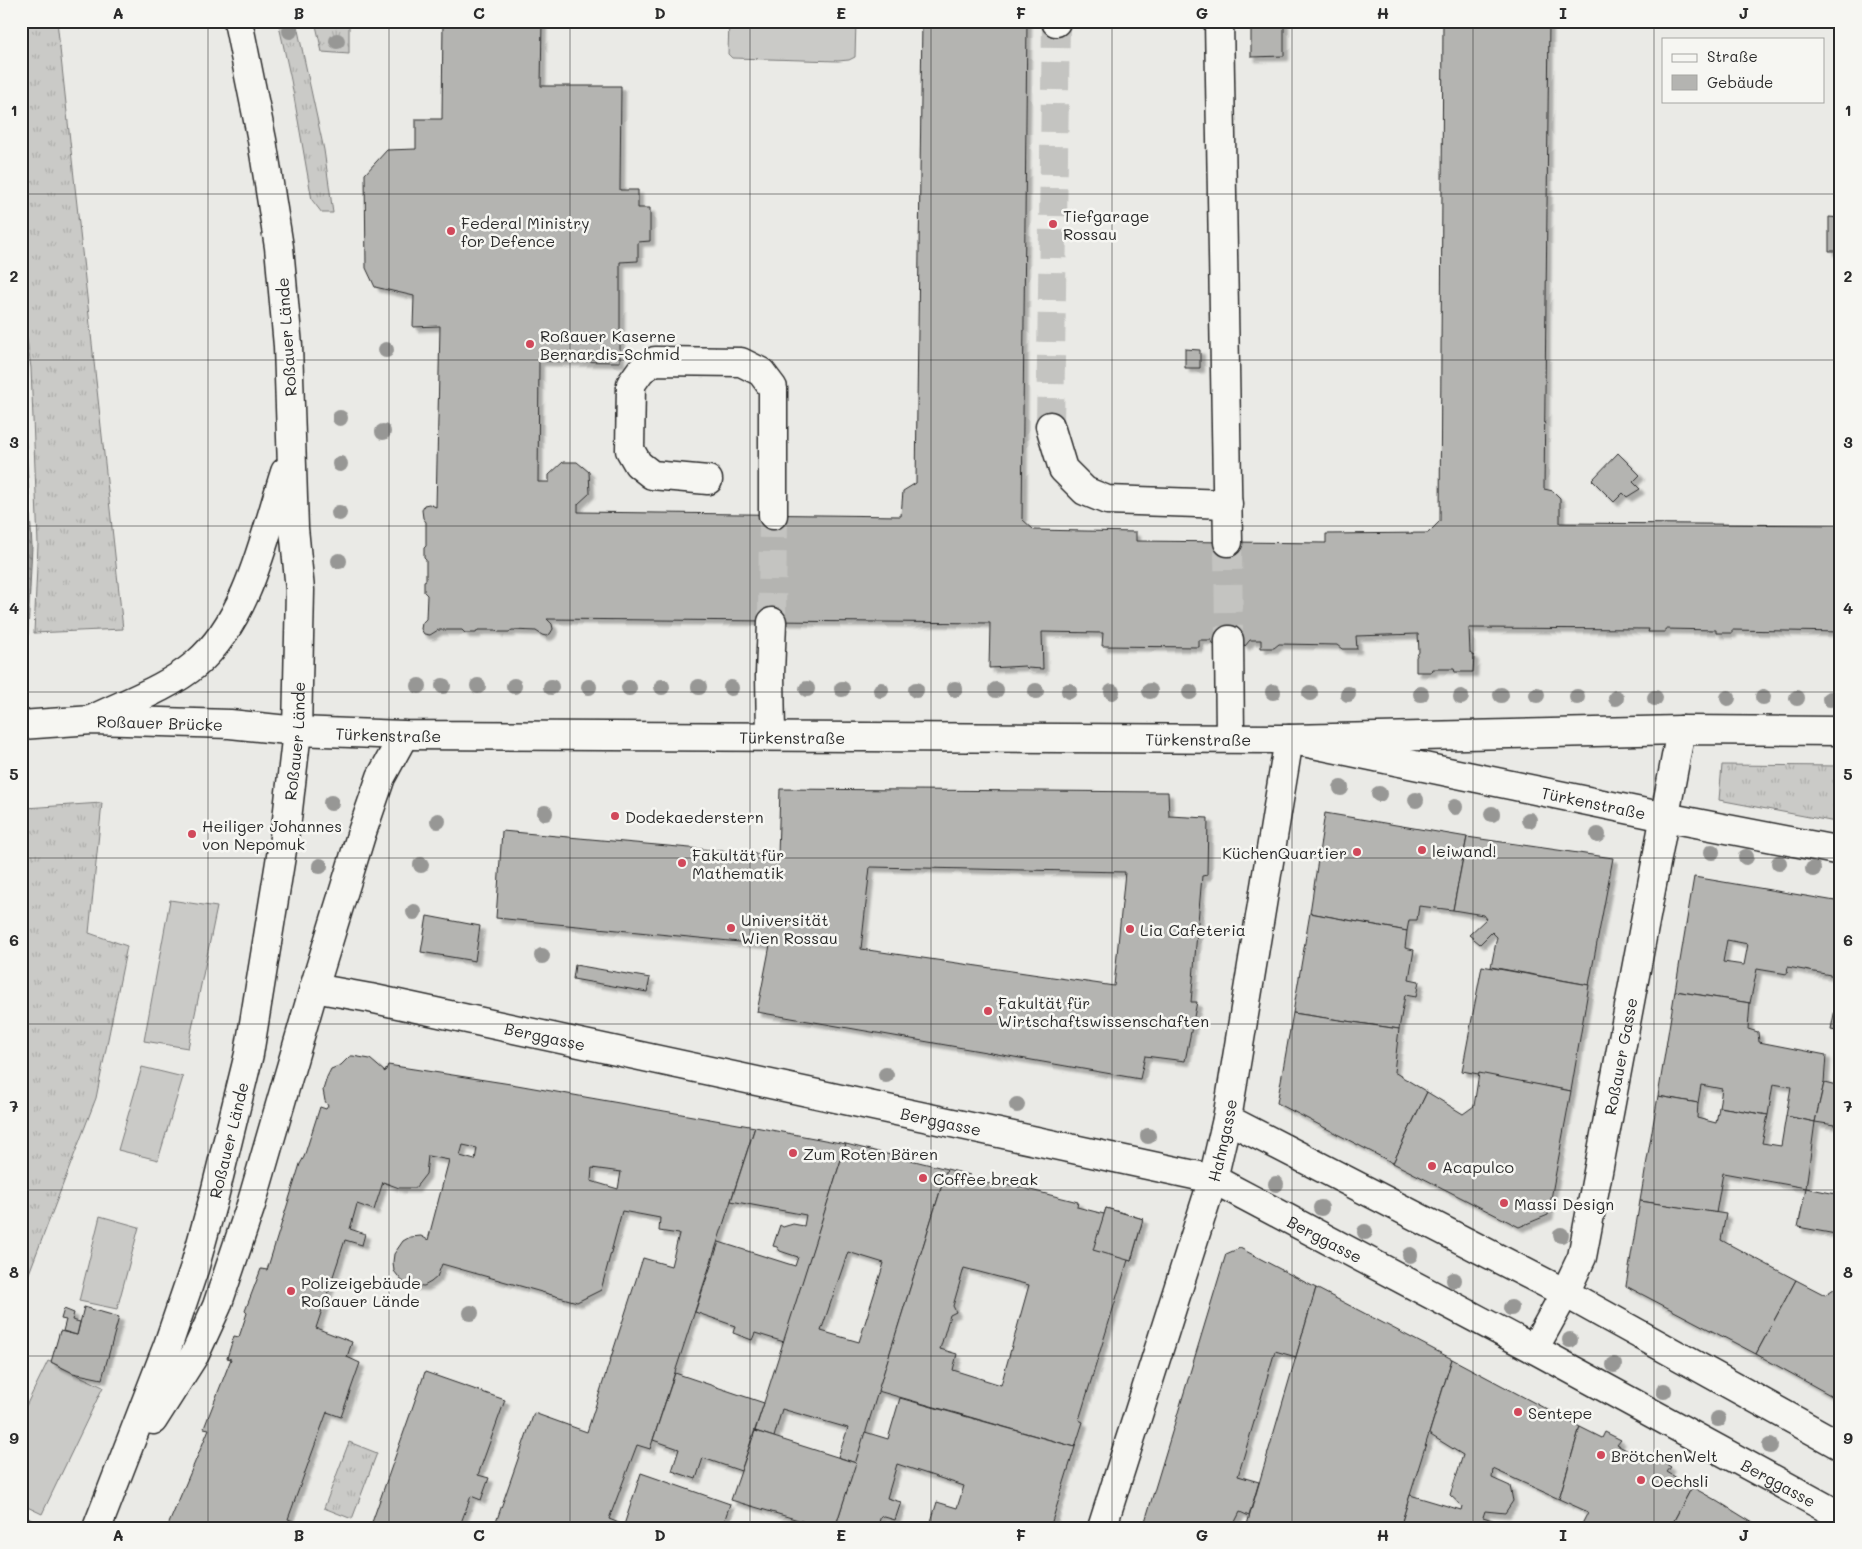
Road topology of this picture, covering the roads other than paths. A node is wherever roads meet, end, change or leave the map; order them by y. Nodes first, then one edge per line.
1 (238, 21) edge
2 (1219, 21) edge
3 (1050, 426) tunnel mouth
4 (292, 451) junction
5 (708, 480) dead end
6 (1228, 504) junction
7 (773, 515) tunnel mouth
8 (1228, 542) tunnel mouth
9 (772, 622) tunnel mouth
10 (1229, 640) tunnel mouth
11 (92, 720) junction
12 (21, 725) edge
13 (1681, 730) junction
14 (297, 731) junction
15 (1841, 731) edge
16 (404, 736) junction
17 (771, 736) junction
18 (1230, 737) junction
19 (1289, 739) junction
20 (1665, 817) junction
21 (1841, 851) edge
22 (314, 988) junction
23 (1227, 1119) junction
24 (1213, 1179) junction
25 (1565, 1293) junction
26 (1534, 1349) junction
27 (1841, 1446) edge
28 (118, 1477) junction
29 (1840, 1515) edge
30 (97, 1528) edge
31 (1102, 1528) edge

1 - 4 main road, Roßauer Lände
2 - 6 main road
3 - 6 main road
4 - 11 main road
4 - 14 main road, Roßauer Lände
5 - 7 main road
6 - 8 main road
9 - 17 main road
10 - 18 main road
11 - 12 main road, Roßauer Brücke
11 - 14 main road, Roßauer Brücke
13 - 15 main road, Türkenstraße
13 - 19 main road, Türkenstraße
13 - 20 main road
14 - 16 main road, Türkenstraße
14 - 28 main road, Roßauer Lände
16 - 17 main road, Türkenstraße
16 - 22 main road
17 - 18 main road, Türkenstraße
18 - 19 main road, Türkenstraße
19 - 20 main road, Türkenstraße
19 - 23 main road, Hahngasse
20 - 21 main road, Türkenstraße
20 - 25 main road, Roßauer Gasse
22 - 24 main road, Berggasse
22 - 28 main road
23 - 24 main road, Hahngasse
23 - 25 main road
24 - 26 main road, Berggasse
24 - 31 main road, Hahngasse
25 - 26 main road
25 - 27 main road
26 - 29 main road, Berggasse
28 - 30 main road, Roßauer Lände

